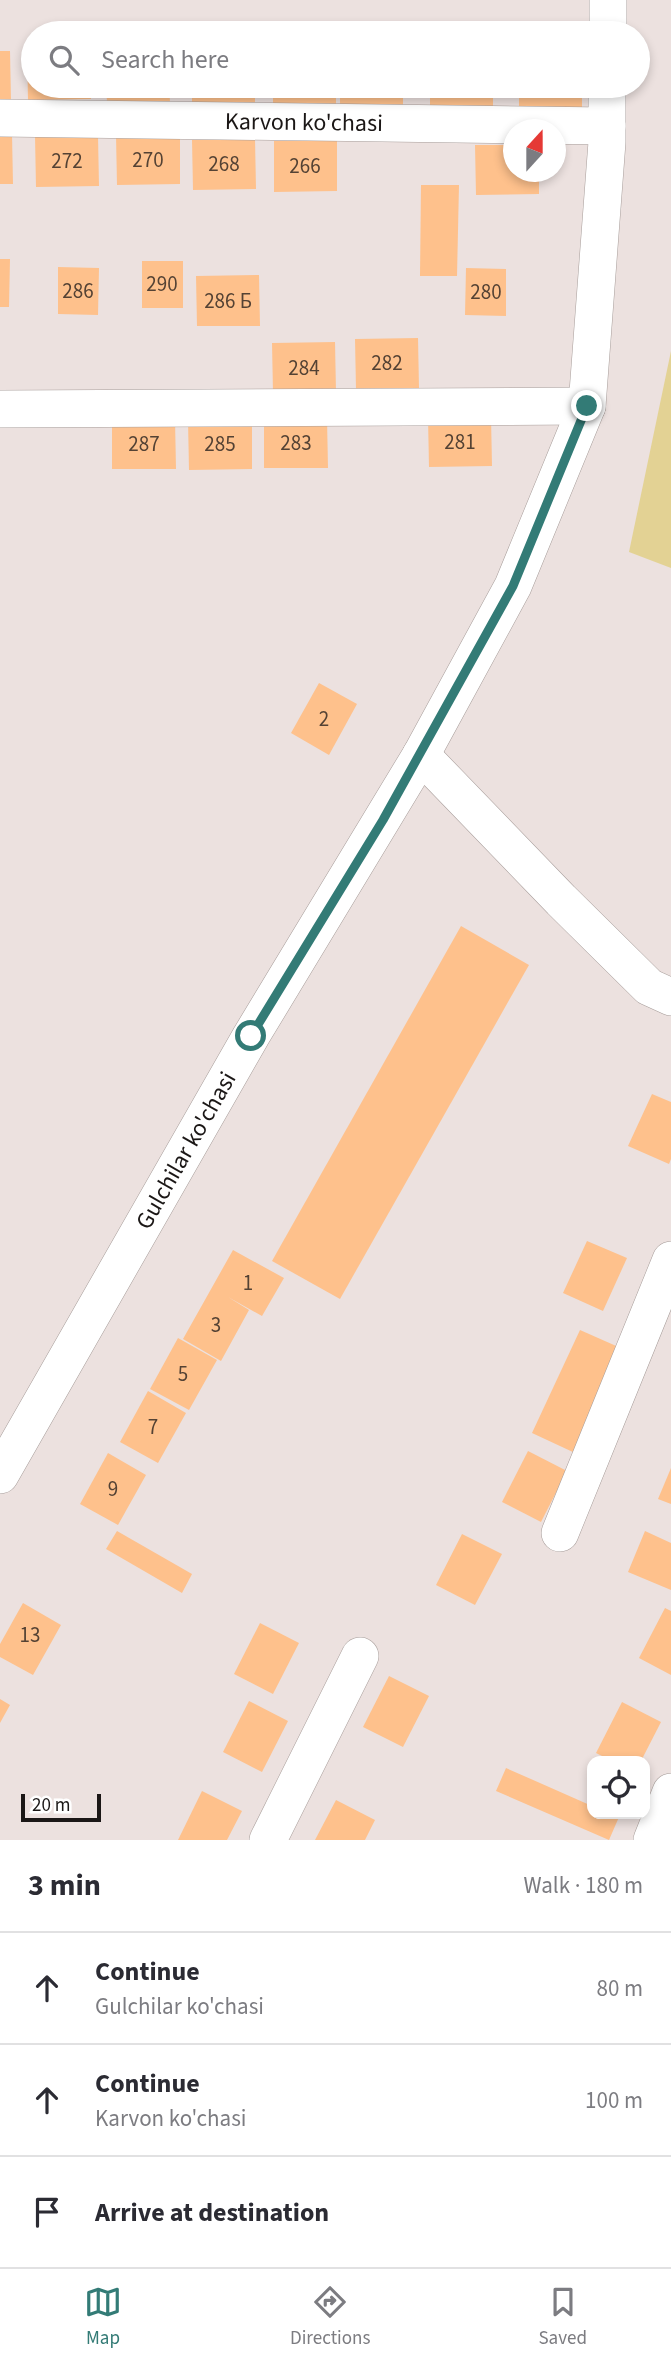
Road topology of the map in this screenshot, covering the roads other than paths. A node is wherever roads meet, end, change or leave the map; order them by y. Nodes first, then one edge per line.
1 (608, 0) edge
2 (607, 21) edge
3 (607, 98) edge
4 (0, 118) edge
5 (607, 126) junction
6 (587, 406) junction
7 (0, 409) edge
8 (421, 755) junction
9 (671, 997) edge
10 (671, 1260) edge
11 (0, 1475) edge
12 (560, 1533) dead end
13 (360, 1656) dead end
14 (671, 1791) edge
15 (268, 1840) edge
16 (652, 1840) edge

1 - 2 street
3 - 5 street
4 - 5 street, Karvon ko'chasi
5 - 6 street
6 - 7 street
6 - 8 street
8 - 9 street
8 - 11 street, Gulchilar ko'chasi
10 - 12 street
13 - 15 street
14 - 16 street

